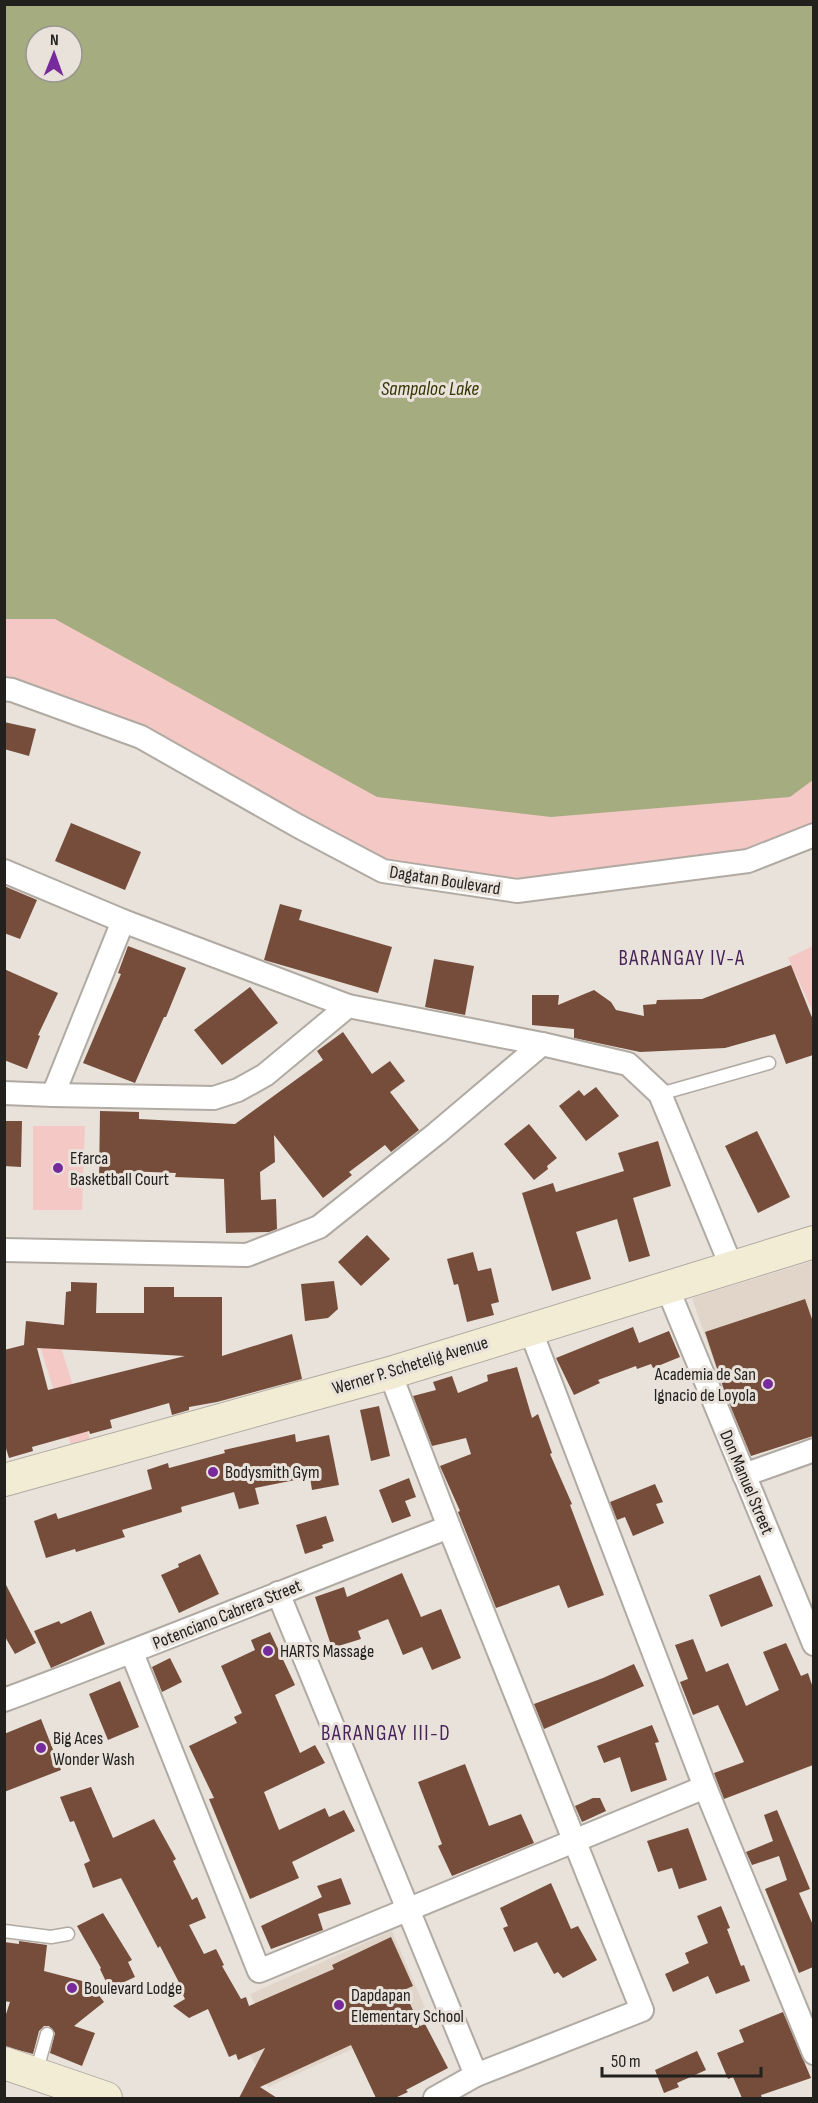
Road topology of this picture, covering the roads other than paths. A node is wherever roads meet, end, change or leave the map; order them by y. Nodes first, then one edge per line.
1 (4, 689) edge
2 (813, 835) edge
3 (4, 871) edge
4 (123, 921) junction
5 (348, 1006) junction
6 (542, 1044) junction
7 (769, 1063) dead end
8 (4, 1093) edge
9 (660, 1094) junction
10 (53, 1095) junction
11 (813, 1242) edge
12 (4, 1250) edge
13 (732, 1268) junction
14 (667, 1287) junction
15 (530, 1329) junction
16 (390, 1373) junction
17 (813, 1450) edge
18 (744, 1474) junction
19 (4, 1480) edge
20 (449, 1527) junction
21 (278, 1593) junction
22 (813, 1644) edge
23 (132, 1653) junction
24 (4, 1700) edge
25 (705, 1786) junction
26 (574, 1840) junction
27 (407, 1911) junction
28 (4, 1931) edge
29 (68, 1934) dead end
30 (47, 2034) dead end
31 (813, 2053) edge
32 (4, 2063) edge
33 (35, 2074) junction
34 (476, 2074) junction
35 (106, 2098) edge
36 (435, 2098) edge

1 - 2 street, Dagatan Boulevard
3 - 4 street
4 - 5 street
4 - 10 street
5 - 6 street
5 - 10 street
6 - 9 street
6 - 12 street
7 - 9 lane
8 - 10 street
9 - 13 street
11 - 13 main road, Werner P. Schetelig Avenue
13 - 14 main road, Werner P. Schetelig Avenue
14 - 15 main road, Werner P. Schetelig Avenue
14 - 18 street, Don Manuel Street
15 - 16 main road, Werner P. Schetelig Avenue
15 - 25 street
16 - 19 main road, Werner P. Schetelig Avenue
16 - 20 street
17 - 18 street
18 - 22 street, Don Manuel Street
20 - 21 street, Potenciano Cabrera Street
20 - 26 street
21 - 23 street, Potenciano Cabrera Street
21 - 27 street
23 - 24 street, Potenciano Cabrera Street
23 - 27 street
25 - 26 street
25 - 31 street
26 - 27 street
26 - 34 street
27 - 34 street
28 - 29 lane
30 - 33 lane
32 - 33 main road
33 - 35 main road
34 - 36 street

